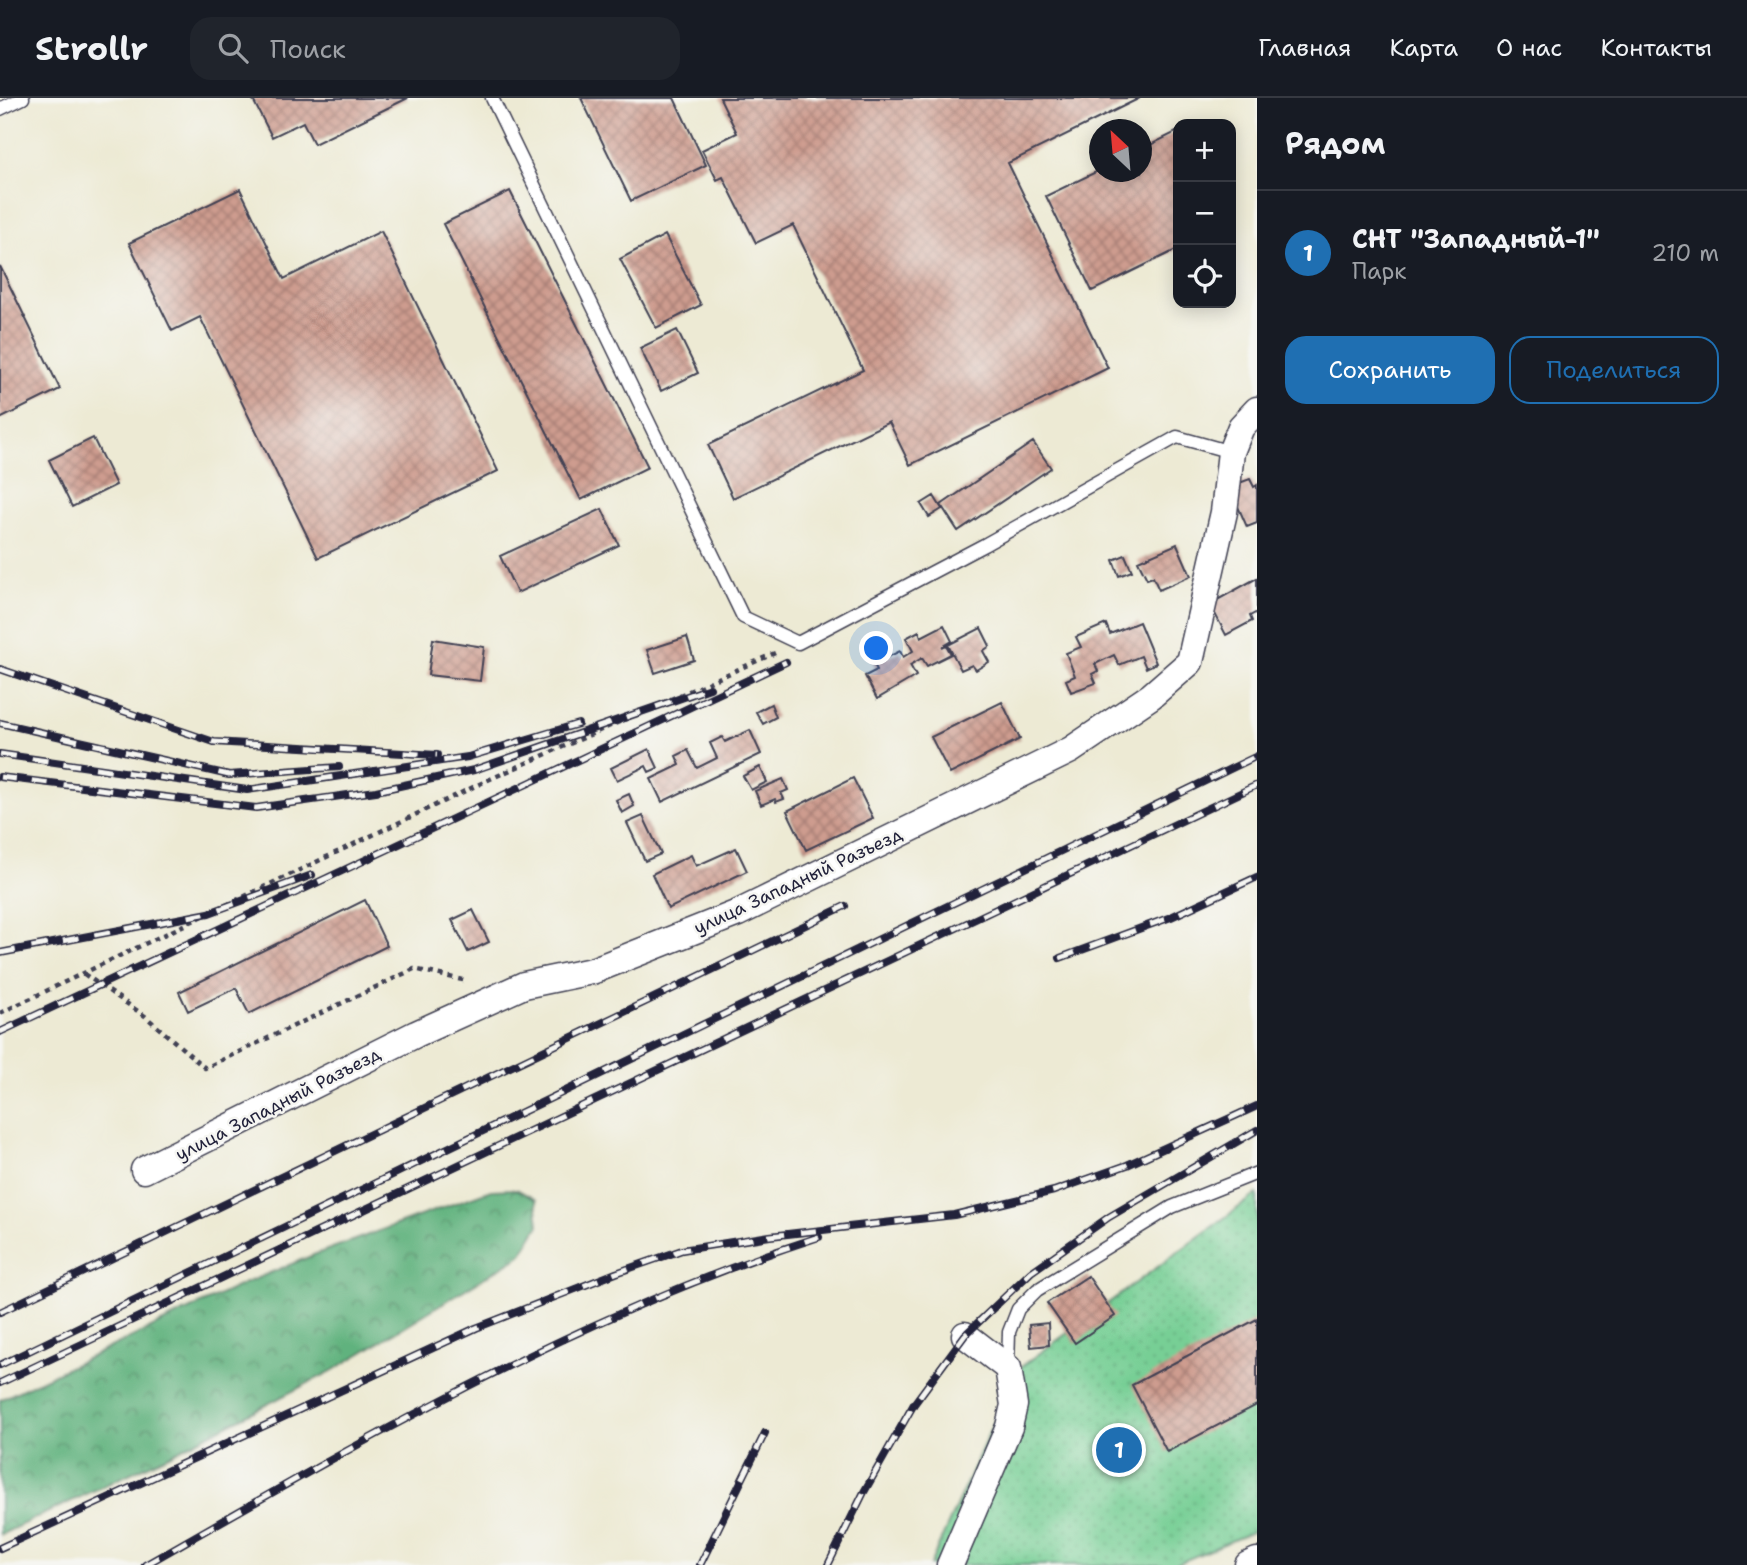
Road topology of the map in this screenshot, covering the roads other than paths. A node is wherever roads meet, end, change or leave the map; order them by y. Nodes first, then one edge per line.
1 (23, 98) edge
2 (492, 98) edge
3 (0, 109) edge
4 (1257, 410) edge
5 (1231, 452) junction
6 (144, 1170) dead end
7 (1257, 1173) edge
8 (965, 1335) dead end
9 (1008, 1368) junction
10 (1257, 1561) edge
11 (950, 1565) edge
12 (1248, 1565) edge

1 - 3 lane
2 - 5 lane
4 - 5 street, улица Западный Разъезд
5 - 6 street, улица Западный Разъезд
7 - 9 lane
8 - 9 street
9 - 11 street
10 - 12 street

